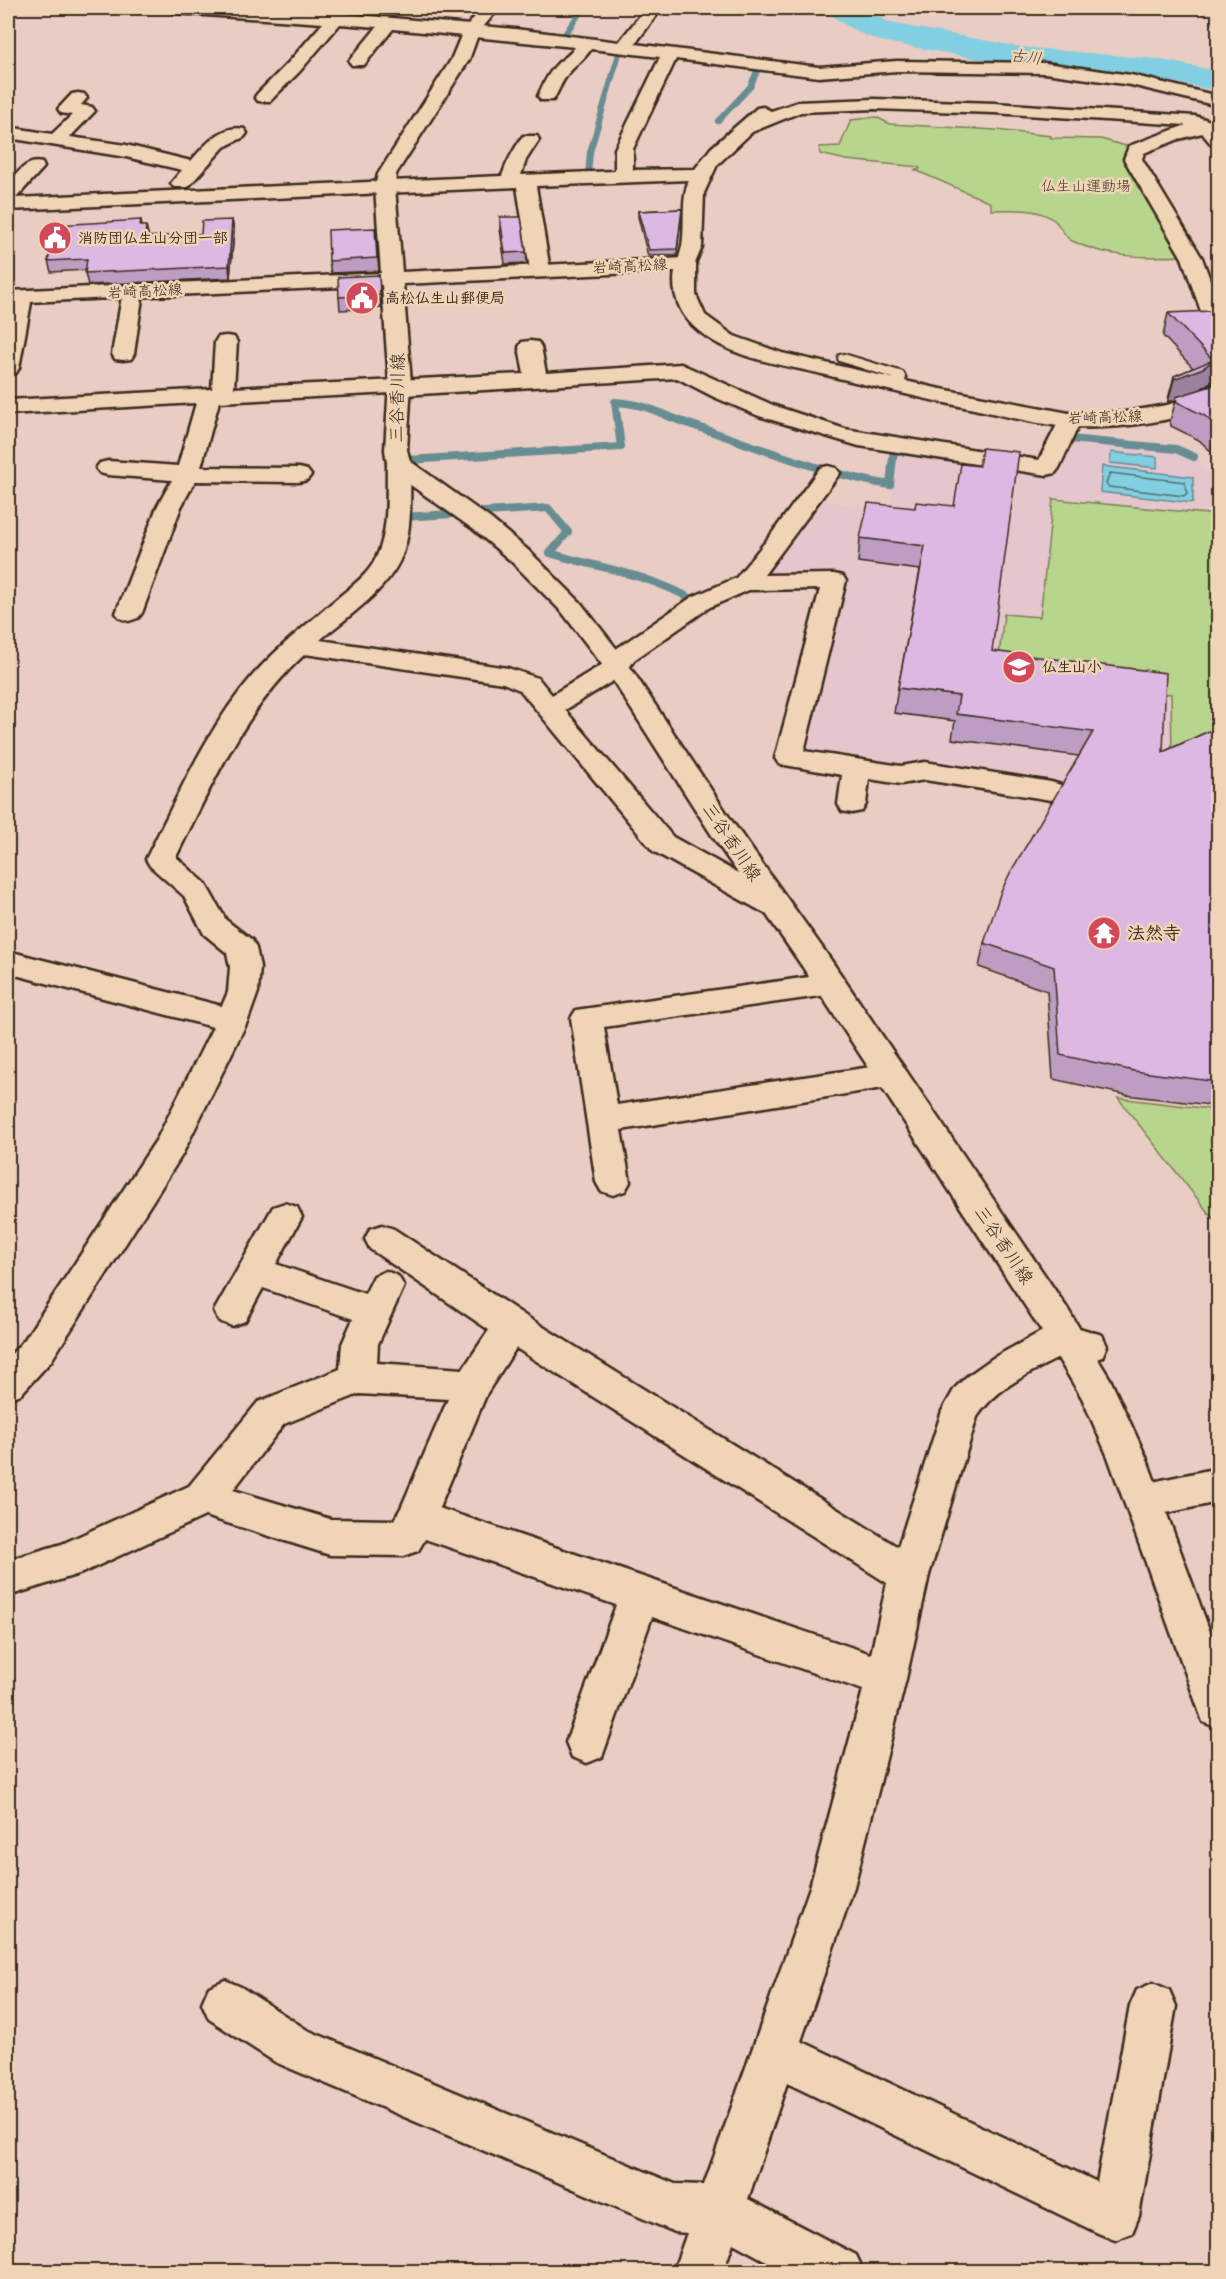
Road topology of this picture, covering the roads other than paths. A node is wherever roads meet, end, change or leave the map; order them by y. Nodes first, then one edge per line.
1 (175, 8) edge
2 (188, 8) edge
3 (491, 8) edge
4 (654, 8) edge
5 (336, 18) junction
6 (389, 23) junction
7 (471, 31) junction
8 (587, 42) junction
9 (625, 46) junction
10 (671, 52) junction
11 (358, 61) dead end
12 (814, 71) junction
13 (547, 96) dead end
14 (264, 97) dead end
15 (78, 98) dead end
16 (1218, 101) edge
17 (748, 127) junction
18 (1216, 131) edge
19 (8, 133) edge
20 (238, 133) dead end
21 (57, 139) junction
22 (530, 140) dead end
23 (35, 167) dead end
24 (196, 168) junction
25 (624, 176) junction
26 (701, 176) junction
27 (518, 181) junction
28 (385, 187) junction
29 (8, 195) edge
30 (180, 196) junction
31 (8, 204) edge
32 (686, 264) junction
33 (540, 270) junction
34 (393, 278) junction
35 (133, 291) junction
36 (15, 297) edge
37 (1218, 328) edge
38 (226, 342) dead end
39 (530, 347) dead end
40 (123, 354) dead end
41 (844, 358) dead end
42 (8, 368) edge
43 (536, 380) junction
44 (897, 386) junction
45 (399, 387) junction
46 (1218, 390) edge
47 (216, 395) junction
48 (8, 406) edge
49 (1070, 420) junction
50 (399, 463) junction
51 (108, 468) dead end
52 (828, 473) dead end
53 (187, 474) junction
54 (299, 475) dead end
55 (745, 583) junction
56 (129, 613) dead end
57 (301, 645) junction
58 (617, 667) junction
59 (551, 707) junction
60 (857, 768) junction
61 (1051, 791) dead end
62 (852, 804) dead end
63 (777, 908) junction
64 (8, 962) edge
65 (830, 985) junction
66 (232, 1020) junction
67 (891, 1076) junction
68 (603, 1120) junction
69 (613, 1182) dead end
70 (285, 1217) dead end
71 (382, 1239) dead end
72 (255, 1271) junction
73 (232, 1311) dead end
74 (511, 1326) junction
75 (1076, 1342) junction
76 (358, 1378) junction
77 (8, 1383) edge
78 (472, 1385) junction
79 (1218, 1485) edge
80 (203, 1498) junction
81 (1143, 1502) junction
82 (416, 1518) junction
83 (909, 1575) junction
84 (8, 1578) edge
85 (640, 1594) junction
86 (886, 1679) junction
87 (1218, 1708) edge
88 (587, 1742) dead end
89 (225, 2003) dead end
90 (1153, 2006) dead end
91 (774, 2052) junction
92 (719, 2210) junction
93 (698, 2271) edge
94 (839, 2271) edge

1 - 2 street
2 - 5 street
3 - 7 street, 三谷香川線
4 - 9 street
5 - 6 street
5 - 14 street
6 - 7 street
6 - 11 street
7 - 8 street
7 - 28 street, 三谷香川線
8 - 9 street
8 - 13 street
9 - 10 street
10 - 12 street
10 - 25 street
12 - 16 street
12 - 17 street
15 - 21 street
17 - 18 street
17 - 26 street
18 - 37 street
19 - 21 street
20 - 24 street
21 - 24 street
22 - 27 street
23 - 29 street
24 - 30 street
25 - 26 street
25 - 27 street
26 - 32 street
27 - 28 street
27 - 33 street
28 - 30 street
28 - 34 street, 三谷香川線
30 - 31 street
32 - 33 street, 岩崎高松線
32 - 44 street, 岩崎高松線
33 - 34 street, 岩崎高松線
34 - 35 street, 岩崎高松線
34 - 45 street, 三谷香川線
35 - 36 street, 岩崎高松線
35 - 40 street
36 - 42 street
38 - 47 street
39 - 43 street
41 - 44 lane
43 - 45 street
43 - 49 street
44 - 49 street, 岩崎高松線
45 - 47 street
45 - 50 street, 三谷香川線
46 - 49 street, 岩崎高松線
47 - 48 street
47 - 53 street
50 - 57 street
50 - 58 street, 三谷香川線
51 - 53 street
52 - 55 street
53 - 54 street
53 - 56 street
55 - 58 street
55 - 60 street
57 - 59 street
57 - 66 street
58 - 59 street
58 - 63 street, 三谷香川線
59 - 63 street
60 - 61 street
60 - 62 street
63 - 65 street, 三谷香川線
64 - 66 street
65 - 67 street, 三谷香川線
65 - 68 street
66 - 77 street
67 - 68 street
67 - 75 street, 三谷香川線
68 - 69 street
70 - 72 street
71 - 74 street
72 - 73 street
72 - 76 street
74 - 78 street
74 - 83 street
75 - 81 street, 三谷香川線
75 - 83 street
76 - 78 street
76 - 80 street
78 - 82 street
79 - 81 street
80 - 82 street
80 - 84 street
81 - 87 street, 三谷香川線
82 - 85 street
83 - 86 street
85 - 86 street
85 - 88 street
86 - 91 street
89 - 92 street
90 - 91 street
91 - 92 street
92 - 93 street
92 - 94 street

